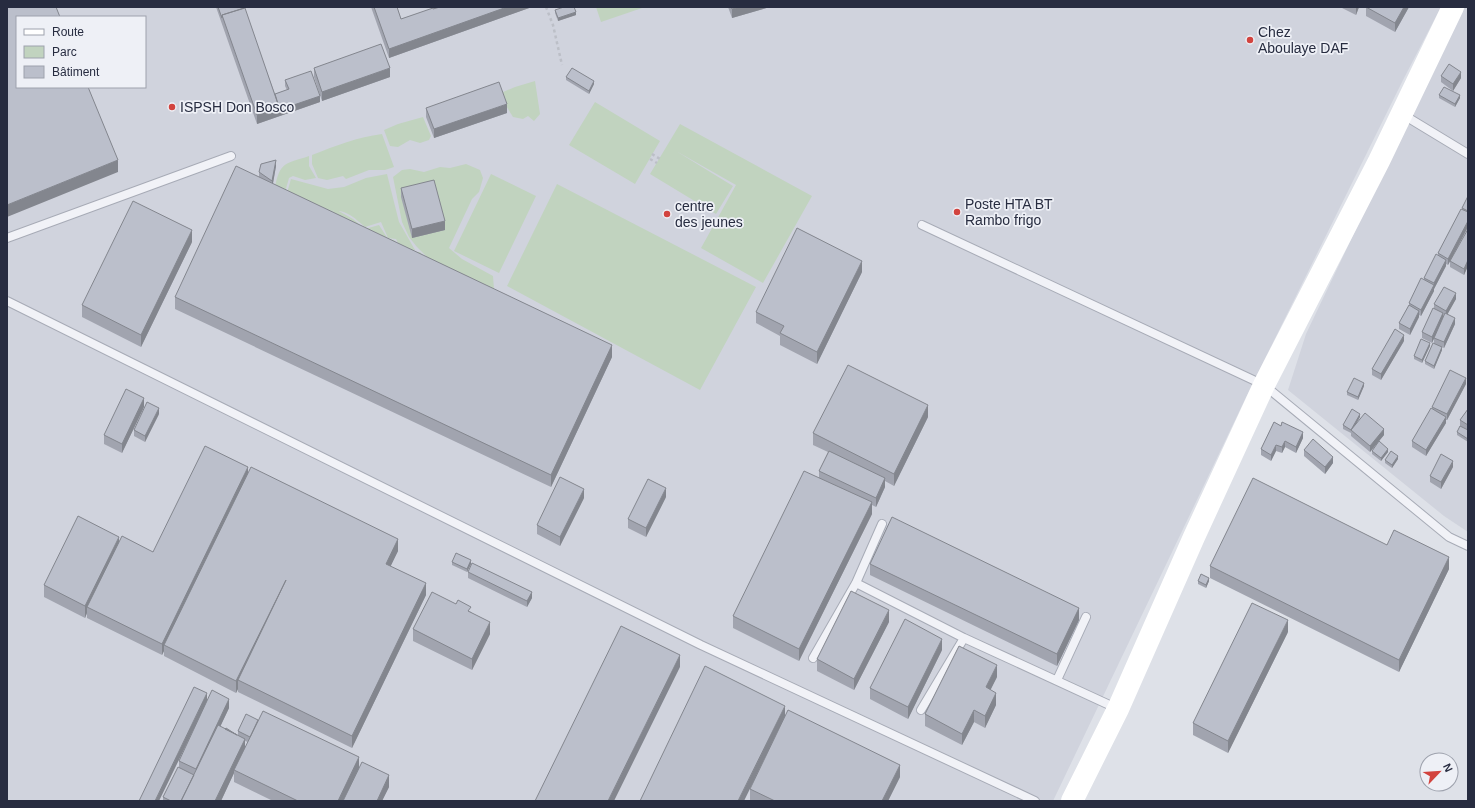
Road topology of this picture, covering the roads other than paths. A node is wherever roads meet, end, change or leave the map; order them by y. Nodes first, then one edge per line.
1 (1453, 7) edge
2 (1402, 113) junction
3 (1468, 154) edge
4 (231, 156) dead end
5 (922, 226) dead end
6 (7, 238) edge
7 (7, 302) edge
8 (1264, 386) junction
9 (882, 524) dead end
10 (1468, 546) edge
11 (856, 583) junction
12 (1086, 617) dead end
13 (964, 638) junction
14 (813, 658) dead end
15 (1057, 680) junction
16 (1118, 709) junction
17 (921, 710) dead end
18 (1035, 801) edge
19 (1072, 801) edge

1 - 2 main road
2 - 3 lane
2 - 8 main road
4 - 6 lane
5 - 8 lane
7 - 18 lane
8 - 10 lane
8 - 16 main road
9 - 11 lane
11 - 13 lane
11 - 14 lane
12 - 15 lane
13 - 15 lane
13 - 17 lane
15 - 16 lane
16 - 19 main road

